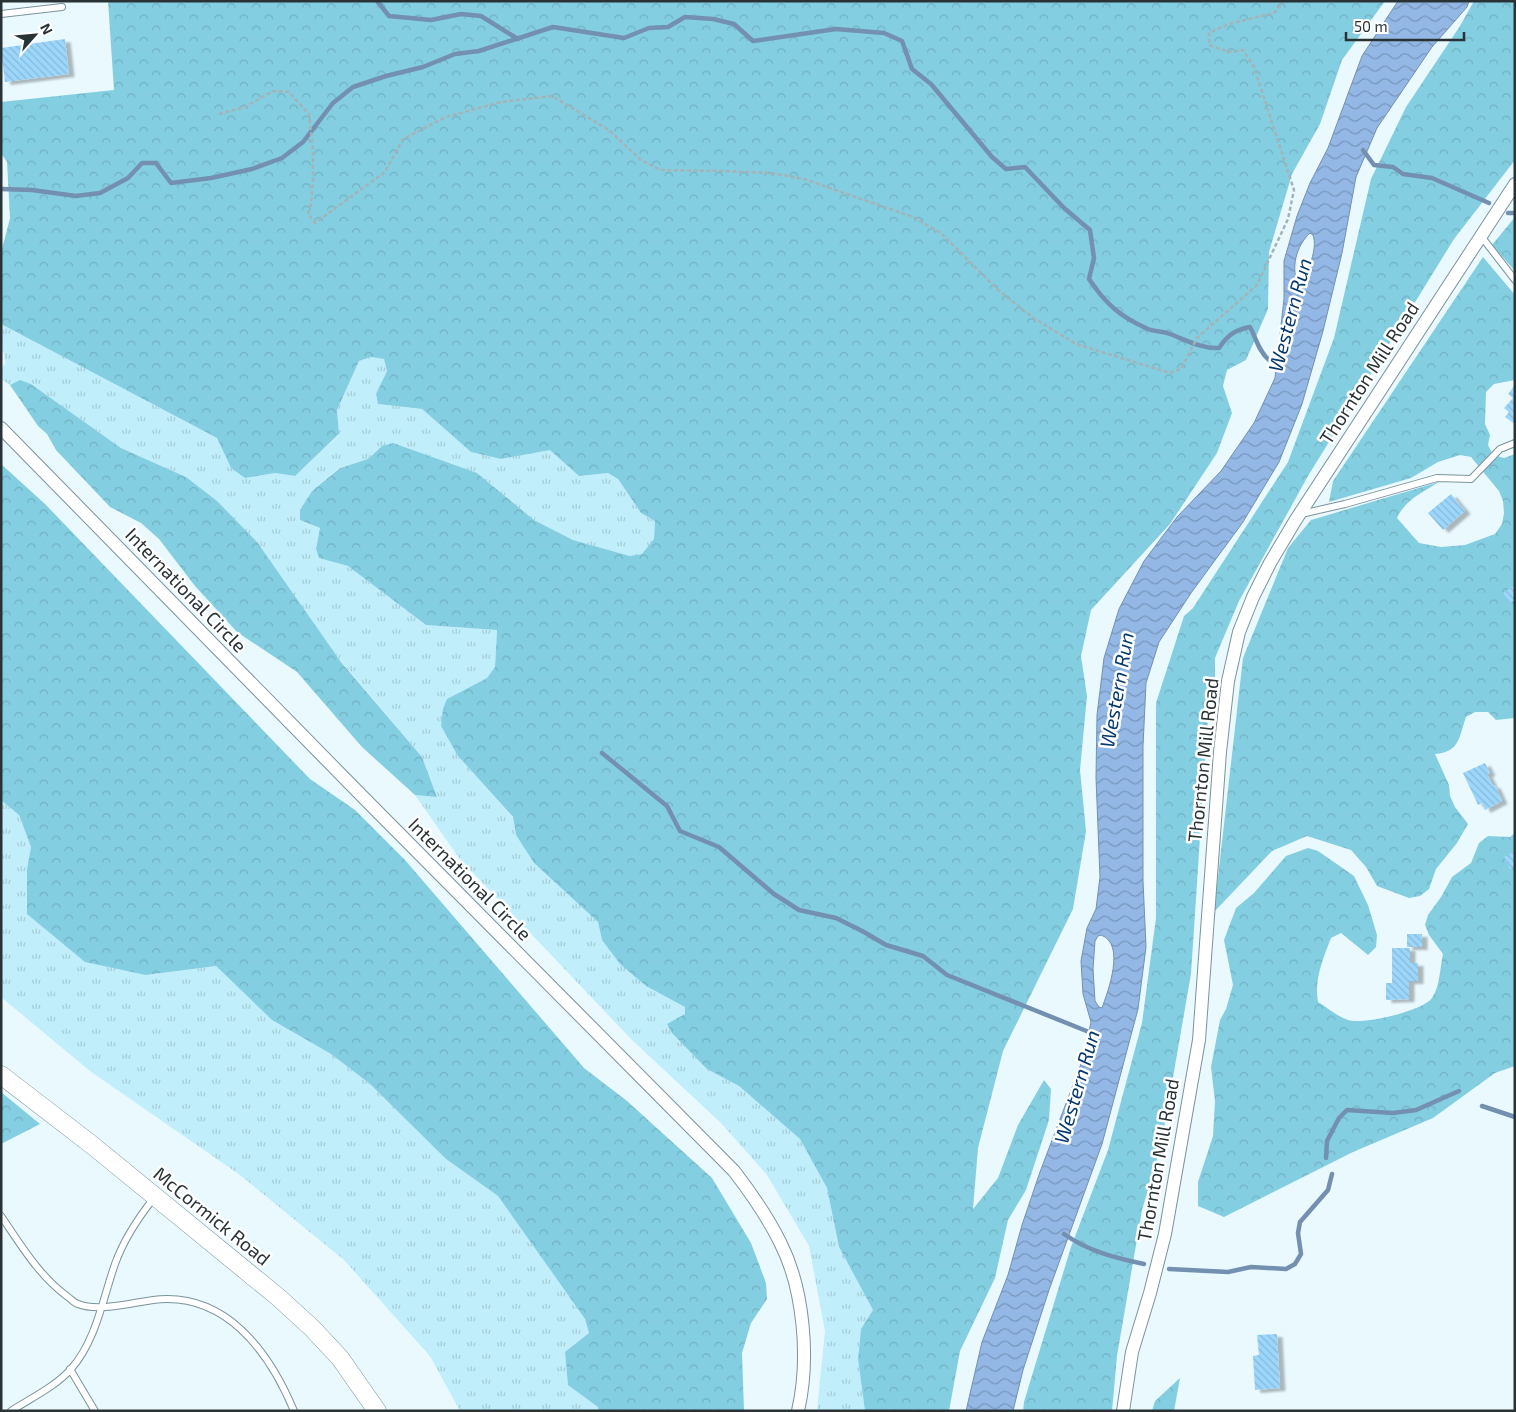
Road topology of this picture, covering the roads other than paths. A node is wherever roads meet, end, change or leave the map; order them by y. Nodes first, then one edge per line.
1 (62, 7) dead end
2 (1, 14) edge
3 (1515, 184) edge
4 (1481, 236) junction
5 (1515, 280) edge
6 (1, 428) edge
7 (1515, 444) edge
8 (1300, 514) junction
9 (1, 1075) edge
10 (154, 1197) junction
11 (1, 1216) edge
12 (103, 1307) junction
13 (70, 1369) junction
14 (11, 1411) edge
15 (96, 1411) edge
16 (294, 1411) edge
17 (377, 1411) edge
18 (798, 1411) edge
19 (1123, 1411) edge

1 - 2 lane
3 - 4 street, Thornton Mill Road
4 - 5 lane
4 - 8 street, Thornton Mill Road
6 - 18 street, International Circle
7 - 8 lane
8 - 19 street, Thornton Mill Road
9 - 10 main road, McCormick Road
10 - 12 lane
10 - 17 main road, McCormick Road
11 - 12 lane
12 - 13 lane
12 - 16 lane
13 - 14 lane
13 - 15 lane

